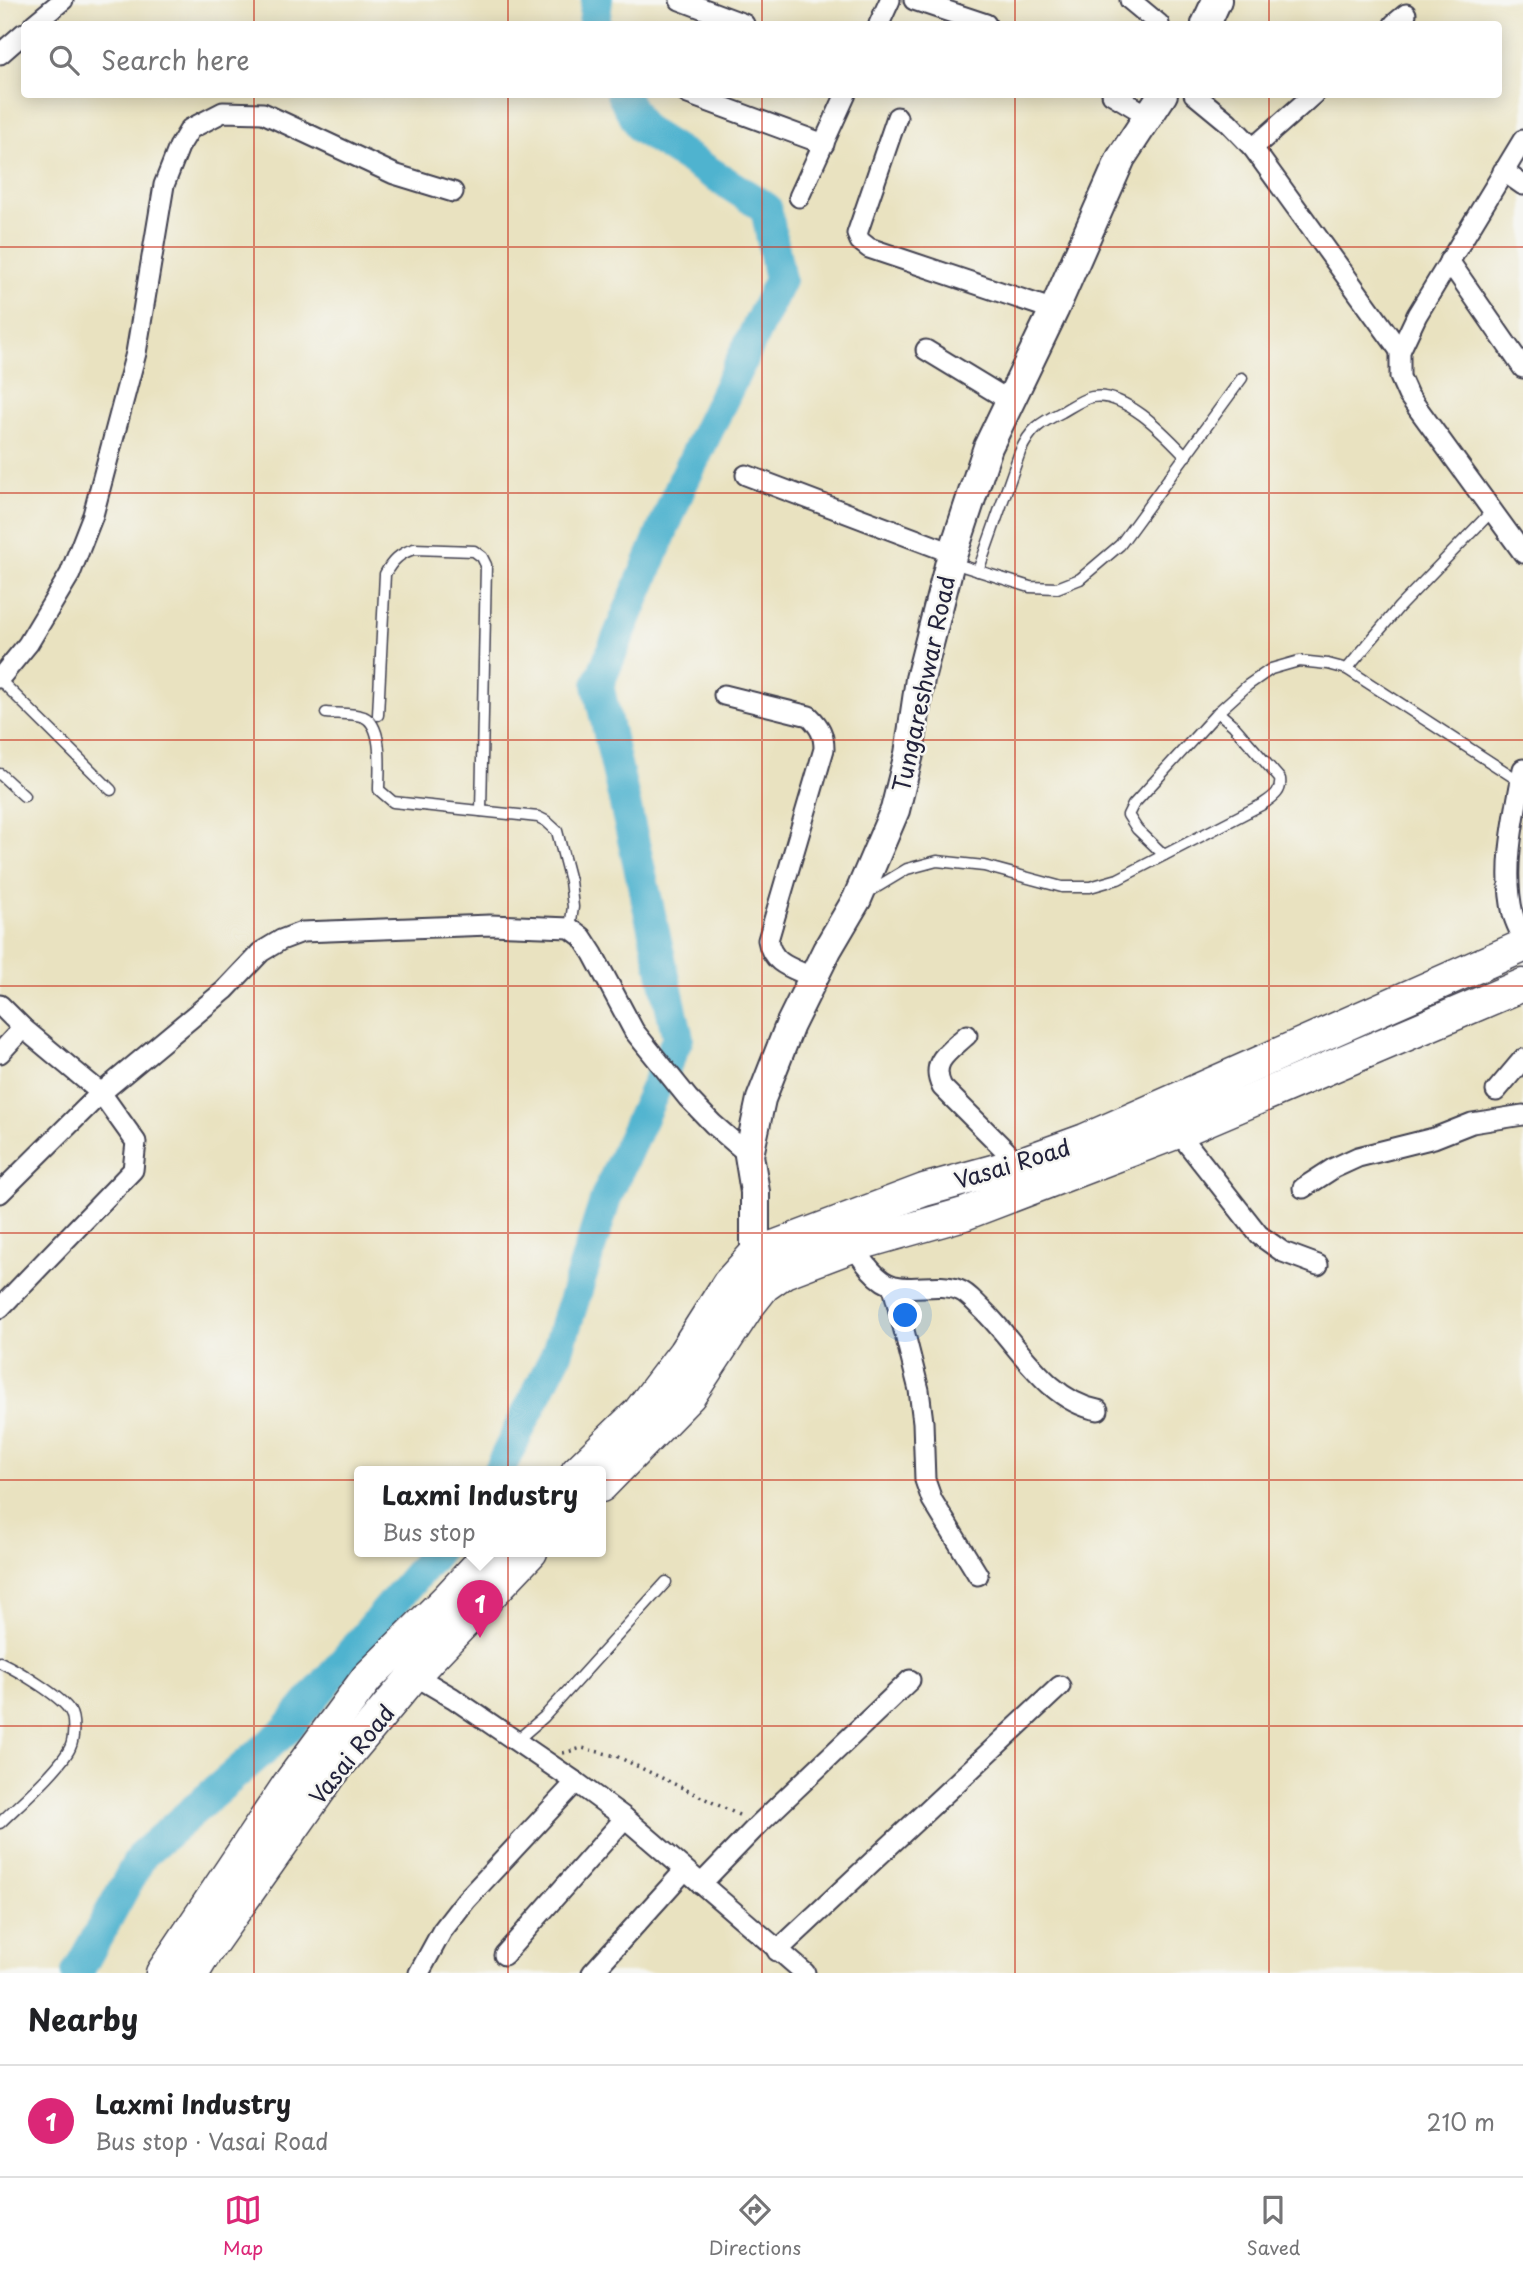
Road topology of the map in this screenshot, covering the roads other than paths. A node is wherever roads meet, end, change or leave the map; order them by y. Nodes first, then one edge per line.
1 (63, 0) edge
2 (680, 0) edge
3 (890, 0) edge
4 (914, 0) edge
5 (1130, 0) edge
6 (1217, 0) edge
7 (38, 21) edge
8 (736, 21) edge
9 (880, 21) edge
10 (977, 21) edge
11 (1155, 21) edge
12 (1207, 21) edge
13 (21, 36) edge
14 (0, 54) edge
15 (699, 98) edge
16 (844, 98) edge
17 (1128, 98) edge
18 (1199, 98) edge
19 (1309, 98) edge
20 (1155, 105) edge
21 (897, 117) dead end
22 (1523, 140) edge
23 (824, 144) junction
24 (1253, 148) junction
25 (1503, 171) junction
26 (1523, 185) edge
27 (453, 192) dead end
28 (799, 197) dead end
29 (1449, 261) junction
30 (1054, 310) junction
31 (926, 350) dead end
32 (1400, 351) junction
33 (1523, 368) edge
34 (1241, 378) dead end
35 (1010, 401) junction
36 (1186, 456) junction
37 (746, 475) dead end
38 (1493, 510) junction
39 (1523, 553) edge
40 (951, 557) junction
41 (978, 571) junction
42 (1347, 669) junction
43 (0, 679) edge
44 (724, 695) dead end
45 (1217, 712) junction
46 (326, 713) dead end
47 (379, 715) dead end
48 (0, 774) edge
49 (1522, 776) edge
50 (111, 790) dead end
51 (24, 796) dead end
52 (481, 811) junction
53 (1164, 855) junction
54 (857, 899) junction
55 (570, 928) junction
56 (1523, 939) edge
57 (1523, 946) edge
58 (814, 978) junction
59 (1523, 985) edge
60 (0, 1005) edge
61 (23, 1028) junction
62 (967, 1035) dead end
63 (0, 1053) edge
64 (1523, 1059) edge
65 (1496, 1091) dead end
66 (101, 1093) junction
67 (1523, 1115) edge
68 (1178, 1132) junction
69 (749, 1155) junction
70 (1019, 1164) junction
71 (1303, 1188) dead end
72 (0, 1193) edge
73 (855, 1245) junction
74 (755, 1254) junction
75 (1318, 1265) dead end
76 (893, 1287) junction
77 (762, 1289) junction
78 (0, 1308) edge
79 (1098, 1410) dead end
80 (583, 1466) edge
81 (606, 1481) edge
82 (486, 1557) edge
83 (526, 1557) edge
84 (978, 1575) dead end
85 (666, 1583) dead end
86 (0, 1662) edge
87 (414, 1675) junction
88 (910, 1680) dead end
89 (1060, 1686) dead end
90 (516, 1741) junction
91 (576, 1783) junction
92 (625, 1818) junction
93 (0, 1823) edge
94 (685, 1870) junction
95 (701, 1884) junction
96 (777, 1951) junction
97 (504, 1955) dead end
98 (162, 1973) edge
99 (193, 1973) edge
100 (419, 1973) edge
101 (592, 1973) edge
102 (805, 1973) edge

1 - 7 street
2 - 8 street
3 - 9 street
4 - 10 street
5 - 11 street
6 - 12 street
13 - 14 street
15 - 23 street
16 - 23 street
17 - 20 street
18 - 24 street
19 - 24 street
20 - 30 street, Tungareshwar Road
21 - 30 street
22 - 25 street
23 - 28 street
24 - 32 street
25 - 26 street
25 - 29 street
27 - 43 street
29 - 32 street
29 - 33 street
30 - 35 street, Tungareshwar Road
31 - 35 street
32 - 38 street
34 - 36 lane
35 - 40 street, Tungareshwar Road
36 - 41 lane
36 - 41 lane
37 - 40 street
38 - 39 street
38 - 42 lane
40 - 41 lane
40 - 54 street, Tungareshwar Road
42 - 45 lane
42 - 49 lane
43 - 50 lane
44 - 58 street
45 - 53 lane
45 - 53 lane
46 - 52 lane
47 - 52 lane
48 - 51 lane
49 - 56 street
52 - 55 lane
53 - 54 lane
54 - 58 street, Tungareshwar Road
55 - 66 street
55 - 69 street
57 - 70 main road, Vasai Road
58 - 69 street, Tungareshwar Road
59 - 68 main road, Vasai Road
60 - 61 street
61 - 63 street
61 - 66 street
62 - 70 street
64 - 65 street
66 - 72 street
66 - 78 street
67 - 71 street
68 - 73 main road, Vasai Road
68 - 75 street
69 - 74 street, Tungareshwar Road
70 - 74 main road, Vasai Road
73 - 76 street
73 - 77 main road, Vasai Road
74 - 77 street, Tungareshwar Road
74 - 80 main road, Vasai Road
76 - 79 street
76 - 84 street
77 - 81 main road, Vasai Road
82 - 98 main road, Vasai Road
83 - 87 main road, Vasai Road
85 - 90 lane
86 - 93 lane
87 - 90 street
87 - 99 main road, Vasai Road
88 - 95 street
89 - 96 street
90 - 91 street
91 - 92 street
91 - 100 street
92 - 94 street
92 - 97 street
94 - 95 street
94 - 101 street
95 - 96 street
96 - 102 street

